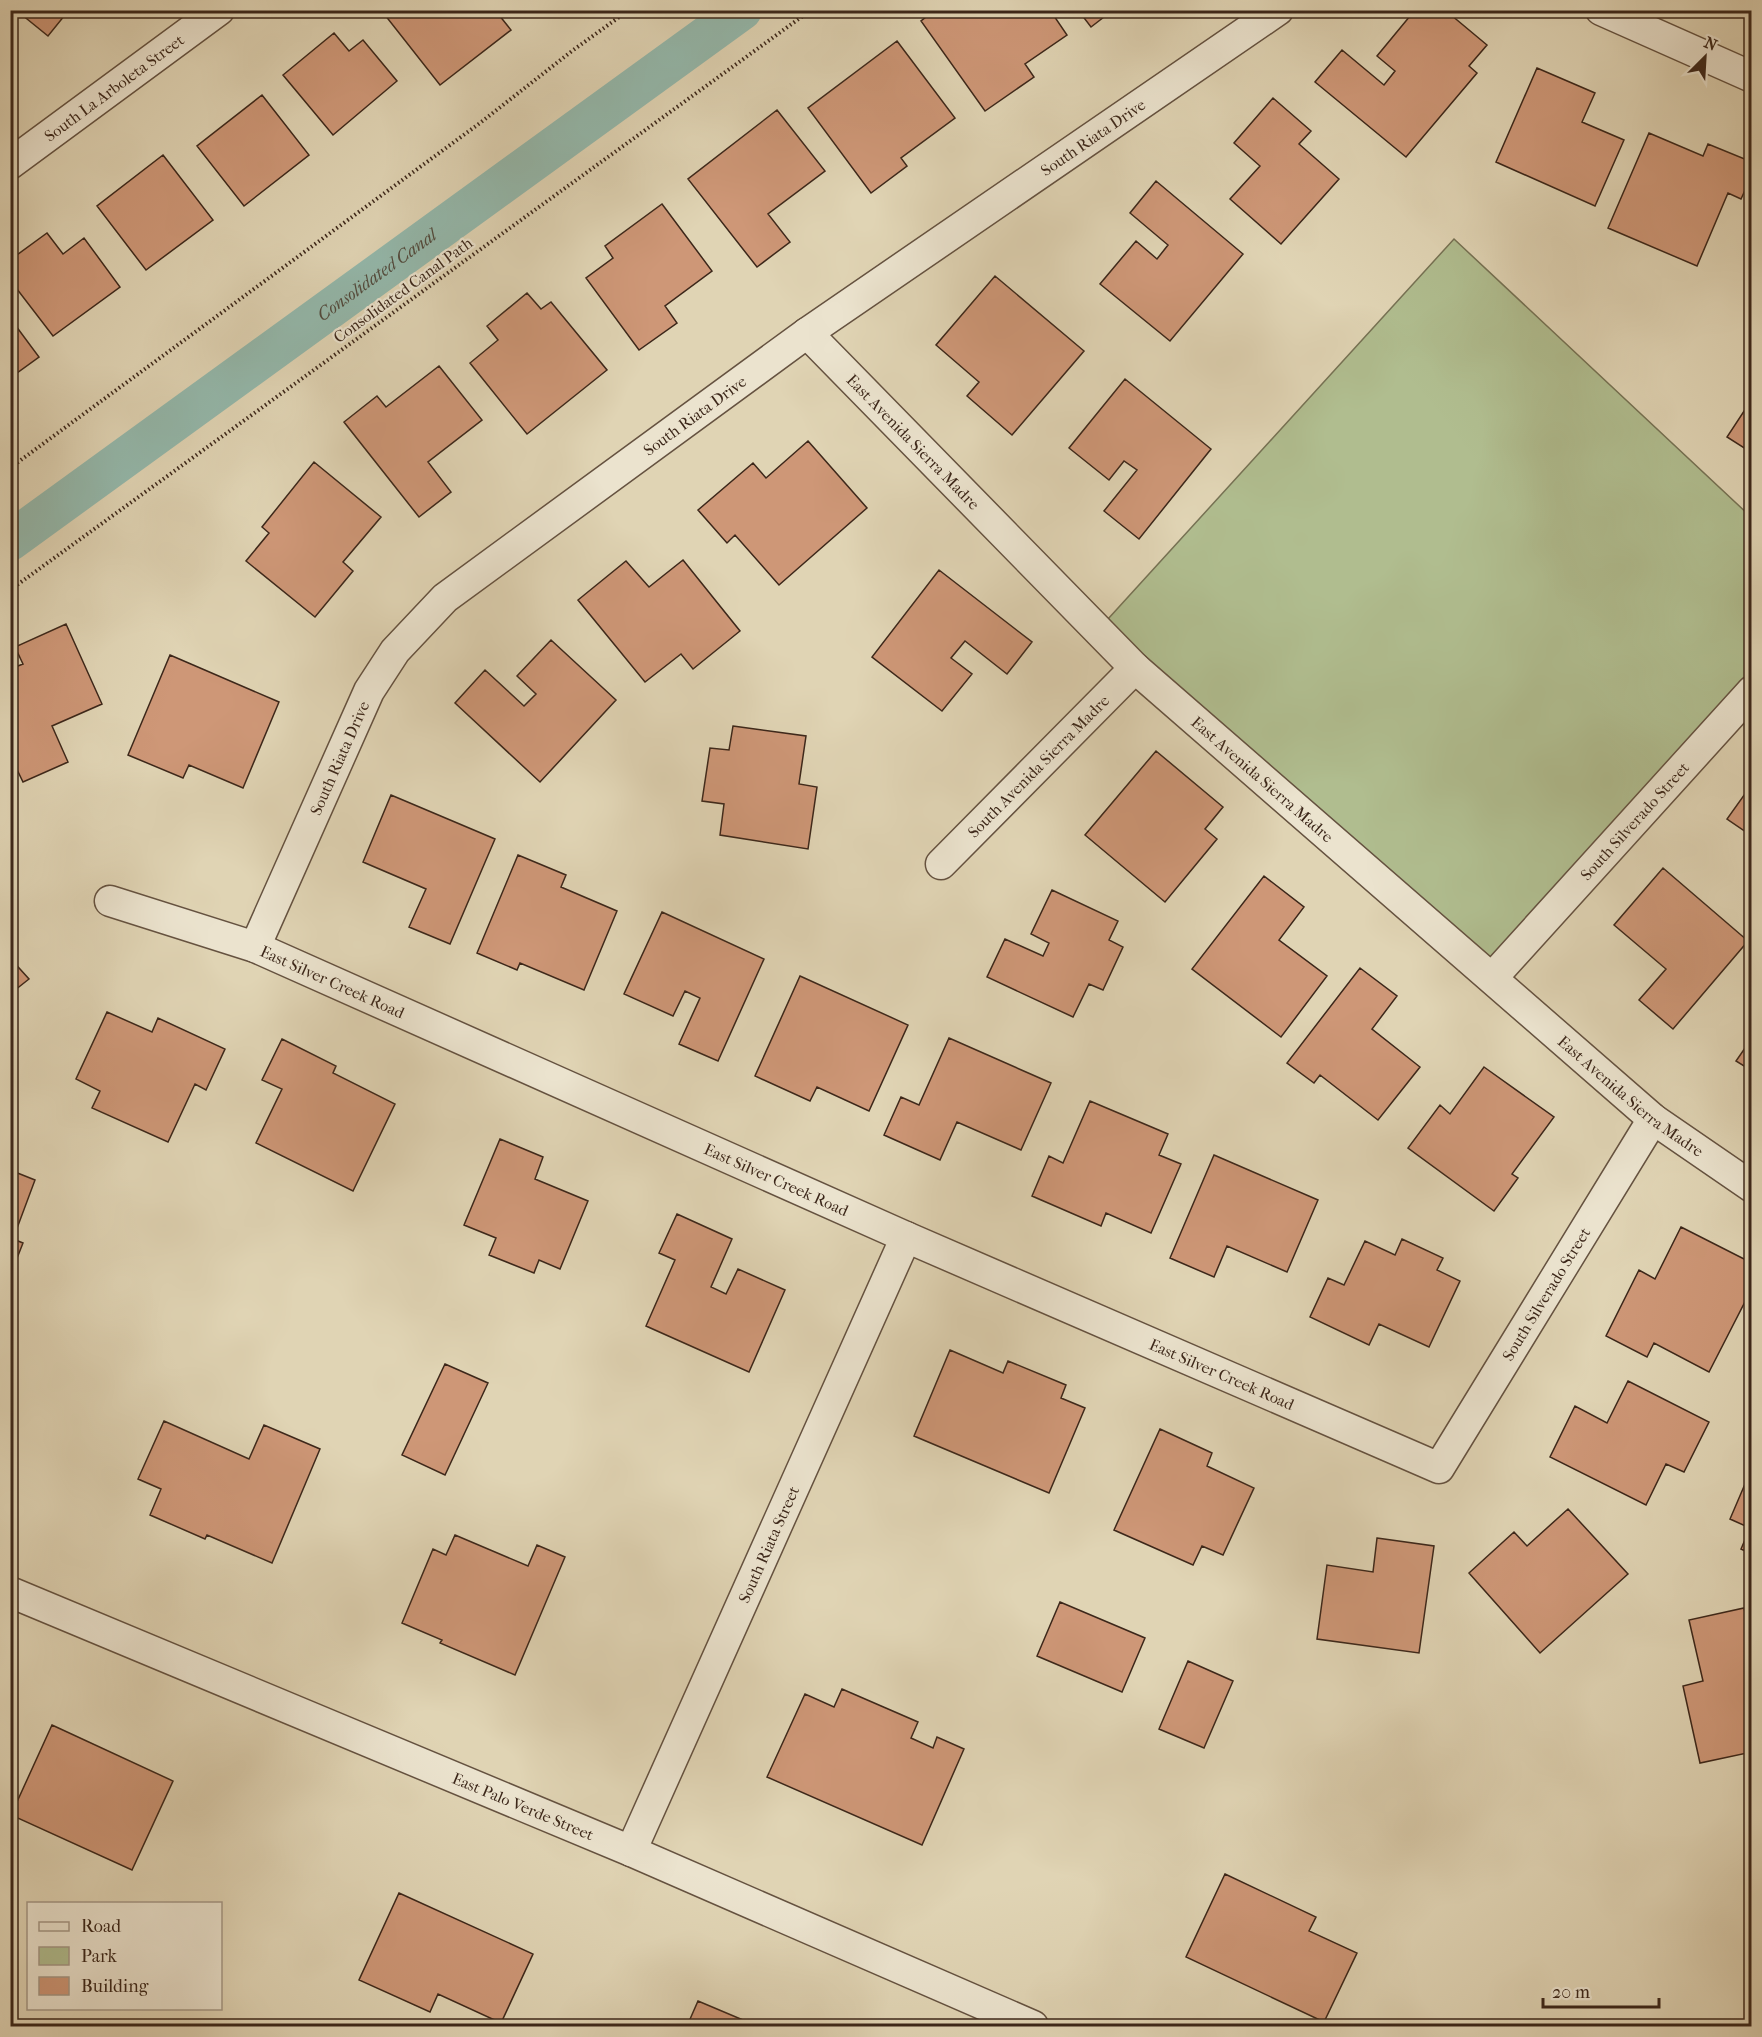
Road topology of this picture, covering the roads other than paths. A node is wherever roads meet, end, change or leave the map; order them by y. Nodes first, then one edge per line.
1 (219, 10) edge
2 (1278, 10) edge
3 (1601, 10) edge
4 (1752, 76) edge
5 (10, 164) edge
6 (807, 333) junction
7 (1135, 668) junction
8 (1752, 691) edge
9 (941, 864) dead end
10 (110, 901) dead end
11 (255, 947) junction
12 (1492, 978) junction
13 (1653, 1119) junction
14 (1752, 1186) edge
15 (906, 1238) junction
16 (1439, 1468) joint
17 (10, 1592) edge
18 (631, 1851) junction
19 (1033, 2026) edge

1 - 5 street, South La Arboleta Street
2 - 6 street, South Riata Drive
3 - 4 street
6 - 7 street, East Avenida Sierra Madre
6 - 11 street, South Riata Drive
7 - 9 street, South Avenida Sierra Madre
7 - 12 street, East Avenida Sierra Madre
8 - 12 street, South Silverado Street
10 - 11 street, East Silver Creek Road
11 - 15 street, East Silver Creek Road
12 - 13 street, East Avenida Sierra Madre
13 - 14 street, East Avenida Sierra Madre
13 - 16 street, South Silverado Street
15 - 16 street, East Silver Creek Road
15 - 18 street, South Riata Street
17 - 18 street, East Palo Verde Street
18 - 19 street, East Palo Verde Street

